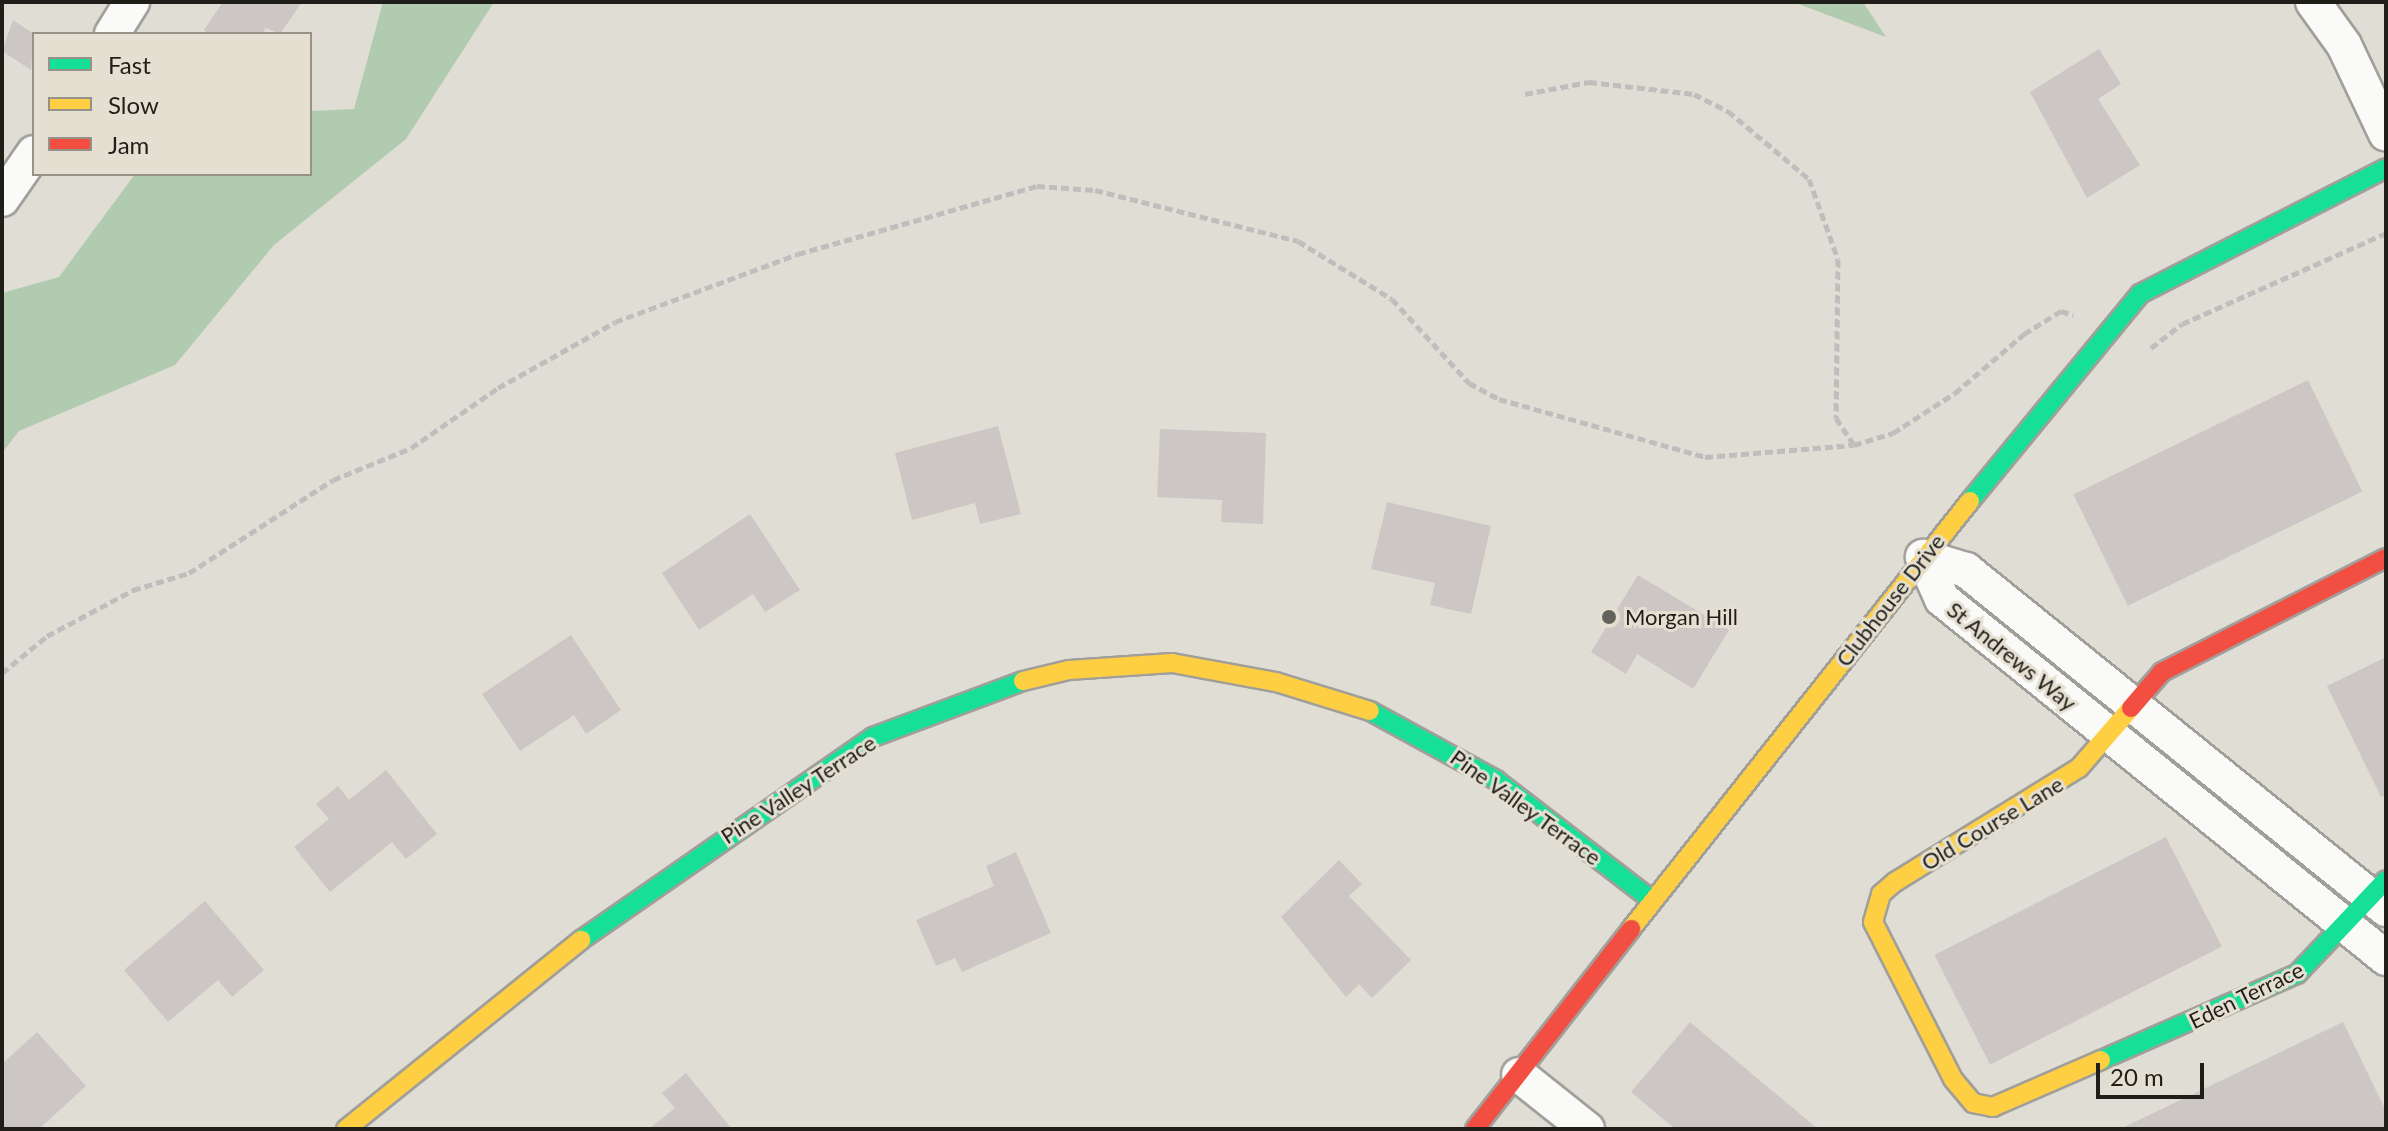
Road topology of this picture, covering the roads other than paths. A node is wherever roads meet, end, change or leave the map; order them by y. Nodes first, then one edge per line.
1 (132, 2) edge
2 (2313, 2) edge
3 (113, 32) edge
4 (2386, 134) edge
5 (32, 156) edge
6 (2386, 168) edge
7 (2, 199) edge
8 (1923, 557) junction
9 (2386, 558) edge
10 (2130, 703) junction
11 (2108, 735) junction
12 (2381, 896) edge
13 (1653, 901) junction
14 (2346, 926) junction
15 (2386, 958) edge
16 (1519, 1075) junction
17 (1953, 1079) joint
18 (346, 1129) edge
19 (1475, 1129) edge
20 (1587, 1129) edge

1 - 3 street
2 - 4 street
5 - 7 street
6 - 8 street, Clubhouse Drive
8 - 10 street, St Andrews Way
8 - 11 street, St Andrews Way
8 - 13 street, Clubhouse Drive
9 - 10 street, Old Course Lane
10 - 11 street, Old Course Lane
10 - 12 street, St Andrews Way
11 - 14 street, St Andrews Way
11 - 17 street, Old Course Lane
12 - 14 street, Eden Terrace
13 - 16 street, Clubhouse Drive
13 - 18 street, Pine Valley Terrace
14 - 15 street, St Andrews Way
14 - 17 street, Eden Terrace
16 - 19 street, Clubhouse Drive
16 - 20 street

